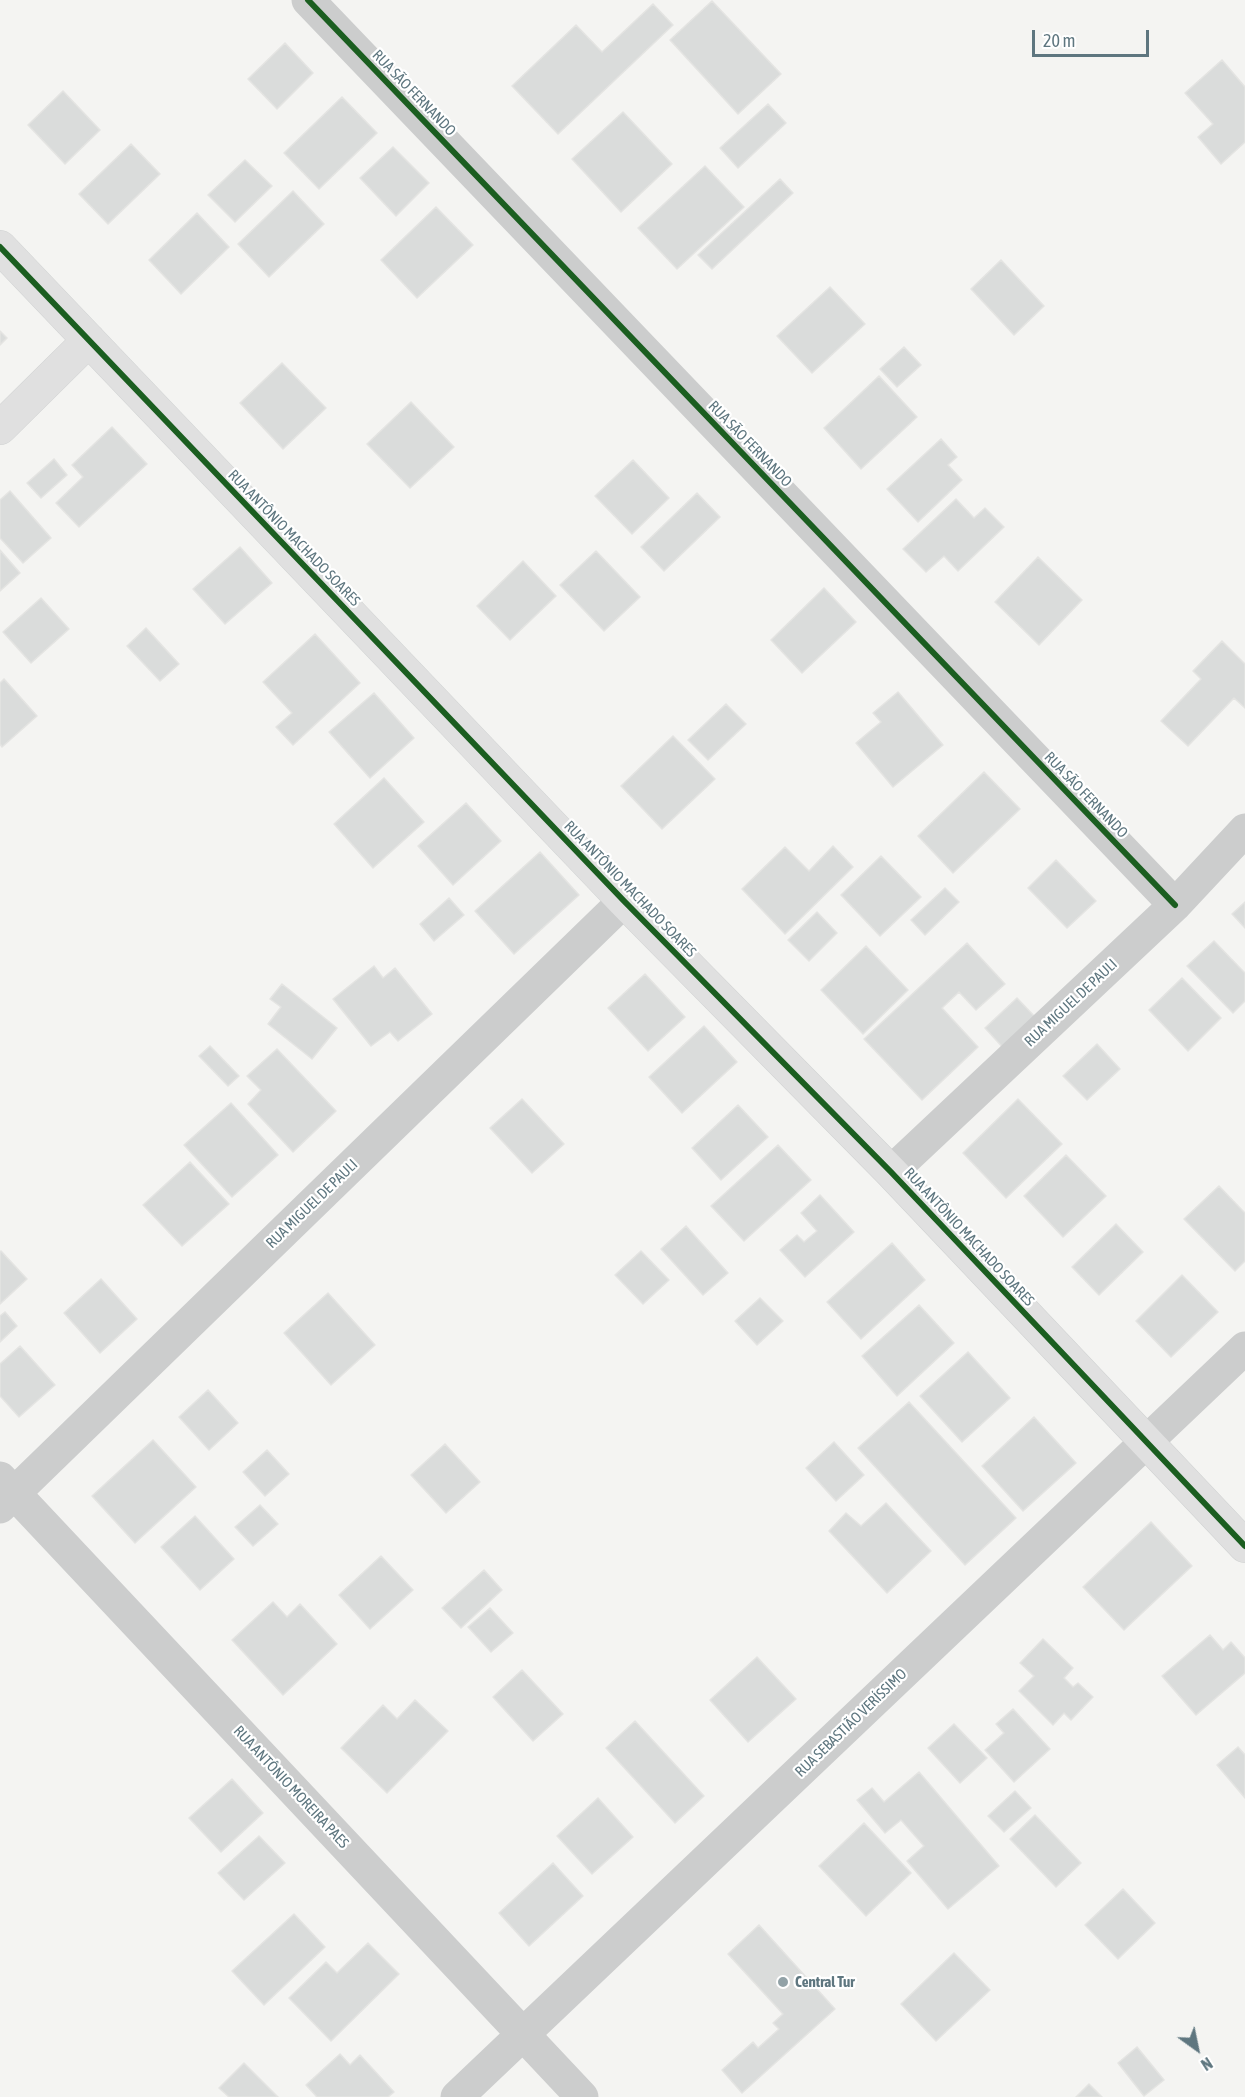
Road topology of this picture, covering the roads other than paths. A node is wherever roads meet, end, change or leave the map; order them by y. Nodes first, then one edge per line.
1 (308, 0) edge
2 (0, 247) edge
3 (89, 340) junction
4 (0, 428) edge
5 (1245, 830) edge
6 (624, 902) junction
7 (1175, 905) junction
8 (891, 1172) junction
9 (1245, 1348) edge
10 (1145, 1442) junction
11 (5, 1493) edge
12 (1245, 1546) edge
13 (523, 2035) junction
14 (457, 2097) edge
15 (582, 2097) edge

1 - 7 street, RUA SÃO FERNANDO
2 - 3 street, RUA ANTÔNIO MACHADO SOARES
3 - 4 street
3 - 6 street, RUA ANTÔNIO MACHADO SOARES
5 - 7 street, RUA MIGUEL DE PAULI
6 - 8 street, RUA ANTÔNIO MACHADO SOARES
6 - 11 street, RUA MIGUEL DE PAULI
7 - 8 street, RUA MIGUEL DE PAULI
8 - 10 street, RUA ANTÔNIO MACHADO SOARES
9 - 10 street, RUA SEBASTIÃO VERÍSSIMO
10 - 12 street, RUA ANTÔNIO MACHADO SOARES
10 - 13 street, RUA SEBASTIÃO VERÍSSIMO
11 - 13 street, RUA ANTÔNIO MOREIRA PAES
13 - 14 street, RUA SEBASTIÃO VERÍSSIMO
13 - 15 street, RUA ANTÔNIO MOREIRA PAES

